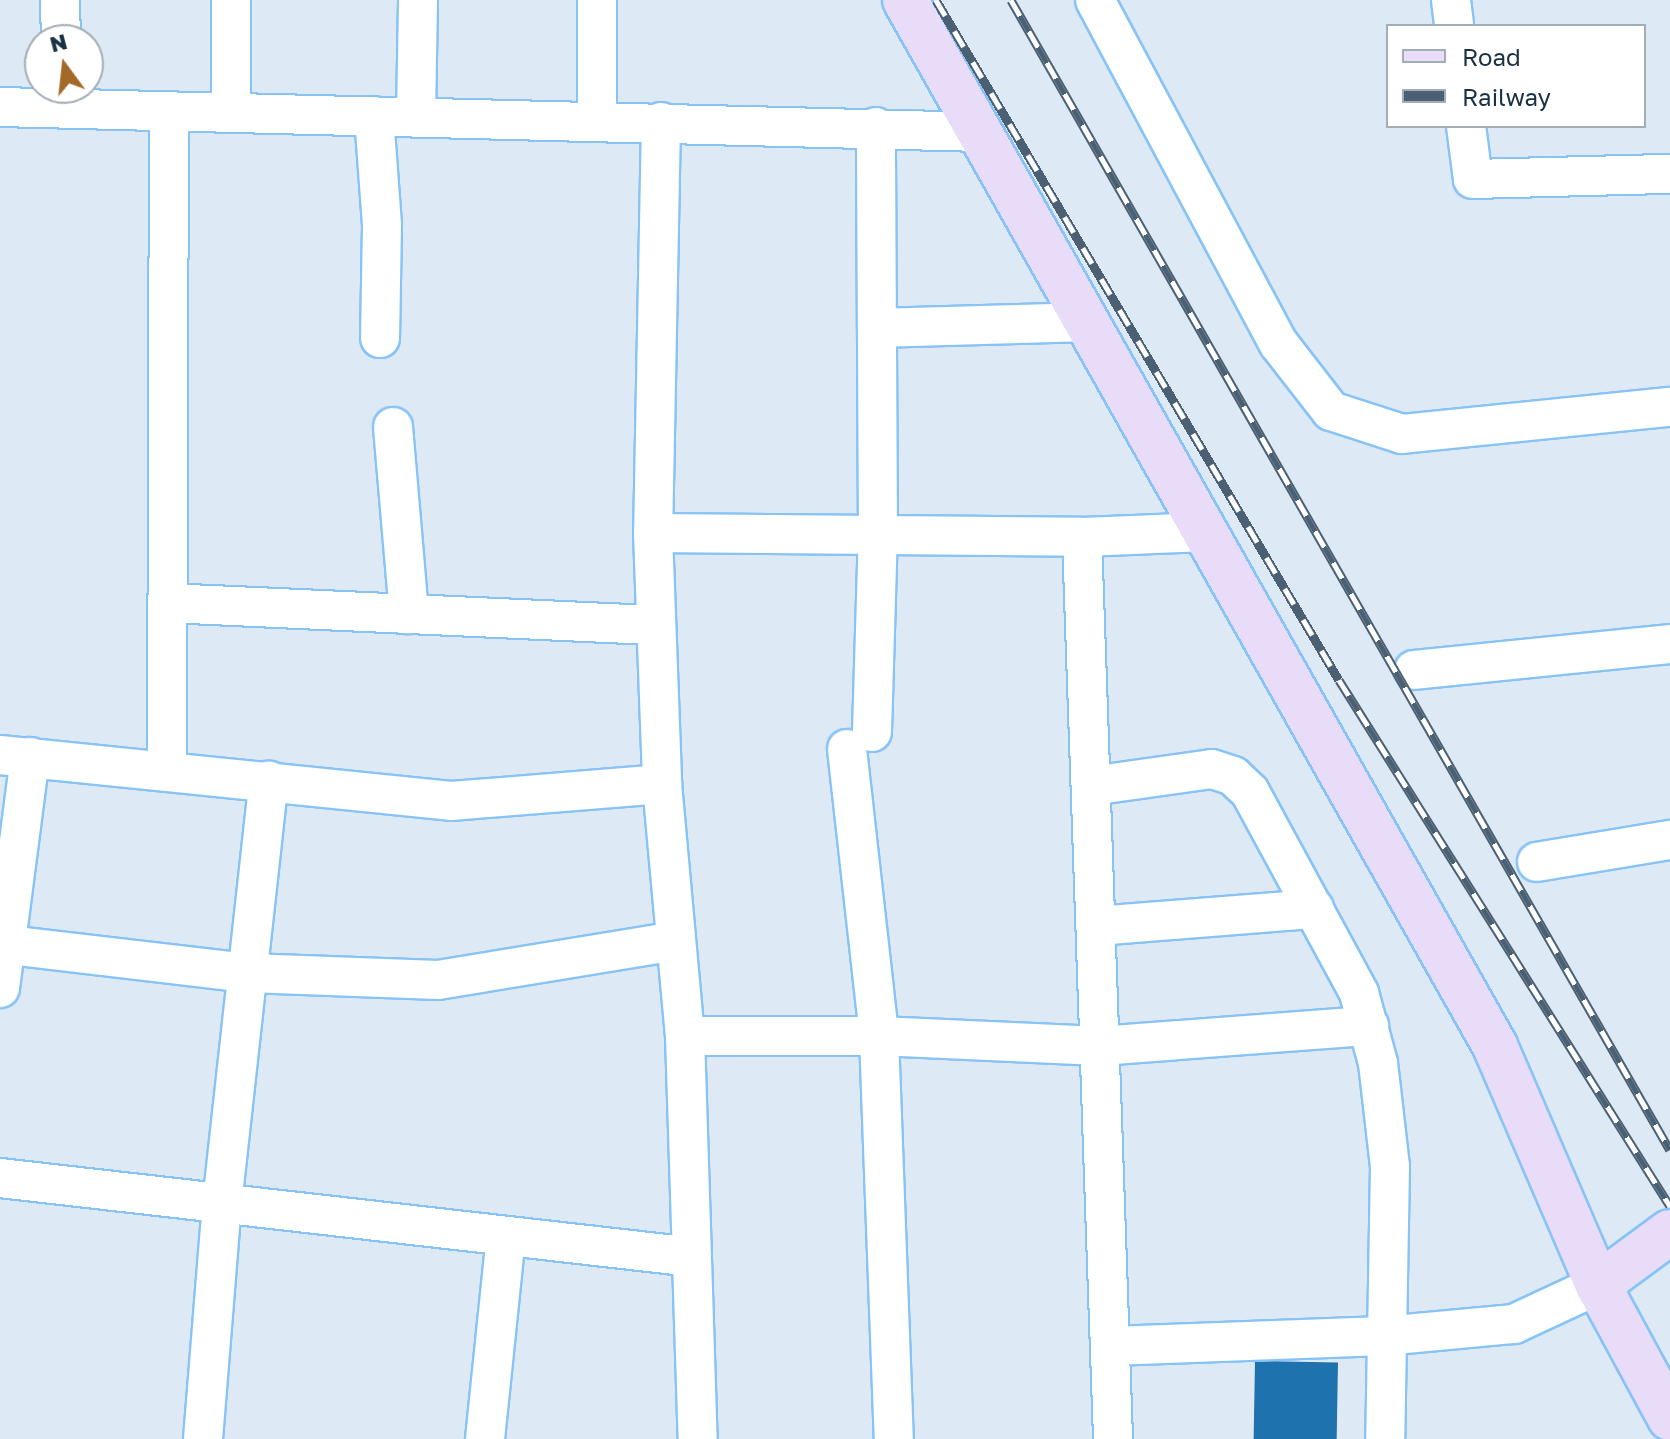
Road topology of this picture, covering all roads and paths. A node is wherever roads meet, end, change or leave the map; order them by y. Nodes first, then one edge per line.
1 (60, 0) edge
2 (231, 0) edge
3 (418, 0) edge
4 (597, 0) edge
5 (905, 0) edge
6 (1095, 0) edge
7 (1451, 0) edge
8 (61, 24) edge
9 (1454, 24) edge
10 (104, 103) edge
11 (24, 104) edge
12 (0, 107) edge
13 (169, 111) junction
14 (231, 112) junction
15 (374, 116) junction
16 (416, 116) junction
17 (597, 121) junction
18 (661, 122) junction
19 (876, 127) junction
20 (1466, 128) edge
21 (982, 132) junction
22 (1670, 174) edge
23 (1088, 322) junction
24 (877, 328) junction
25 (380, 338) dead end
26 (1670, 407) edge
27 (393, 427) dead end
28 (1207, 532) junction
29 (653, 533) junction
30 (878, 535) junction
31 (1082, 537) junction
32 (167, 603) junction
33 (409, 614) junction
34 (656, 625) junction
35 (1670, 644) edge
36 (1414, 670) dead end
37 (15, 756) edge
38 (167, 770) junction
39 (269, 781) junction
40 (662, 784) junction
41 (1091, 786) junction
42 (1670, 840) edge
43 (1537, 862) dead end
44 (1314, 909) junction
45 (1096, 926) junction
46 (676, 941) junction
47 (3, 945) edge
48 (248, 973) junction
49 (0, 988) edge
50 (1369, 1026) junction
51 (685, 1036) junction
52 (879, 1036) junction
53 (1100, 1046) junction
54 (0, 1178) edge
55 (222, 1204) junction
56 (1670, 1232) edge
57 (506, 1236) junction
58 (692, 1257) junction
59 (1598, 1285) junction
60 (1384, 1336) junction
61 (1111, 1346) junction
62 (1670, 1418) edge
63 (203, 1439) edge
64 (485, 1439) edge
65 (698, 1439) edge
66 (894, 1439) edge
67 (1113, 1439) edge
68 (1385, 1439) edge

1 - 8 street
2 - 14 street
3 - 16 street
4 - 17 street
5 - 21 street
6 - 26 street
7 - 9 street
10 - 13 street
11 - 12 street
13 - 14 street
13 - 32 street
14 - 15 street
15 - 16 street
15 - 25 street
16 - 17 street
17 - 18 street
18 - 19 street
18 - 29 street
19 - 21 street
19 - 24 street
20 - 22 street
21 - 23 street
23 - 24 street
23 - 28 street
24 - 30 street
27 - 33 street
28 - 31 street
28 - 59 street
29 - 30 street
29 - 34 street
30 - 31 street
30 - 52 street
31 - 41 street
32 - 33 street
32 - 38 street
33 - 34 street
34 - 40 street
35 - 36 street
37 - 38 street
37 - 47 street
38 - 39 street
39 - 40 street
39 - 48 street
40 - 46 street
41 - 44 street
41 - 45 street
42 - 43 street
44 - 45 street
44 - 50 street
45 - 53 street
46 - 48 street
46 - 51 street
47 - 48 street
47 - 49 street
48 - 55 street
50 - 53 street
50 - 60 street
51 - 52 street
51 - 58 street
52 - 53 street
52 - 66 street
53 - 61 street
54 - 55 street
55 - 57 street
55 - 63 street
56 - 59 street
57 - 58 street
57 - 64 street
58 - 65 street
59 - 60 street
59 - 62 street
60 - 61 street
60 - 68 street
61 - 67 street

